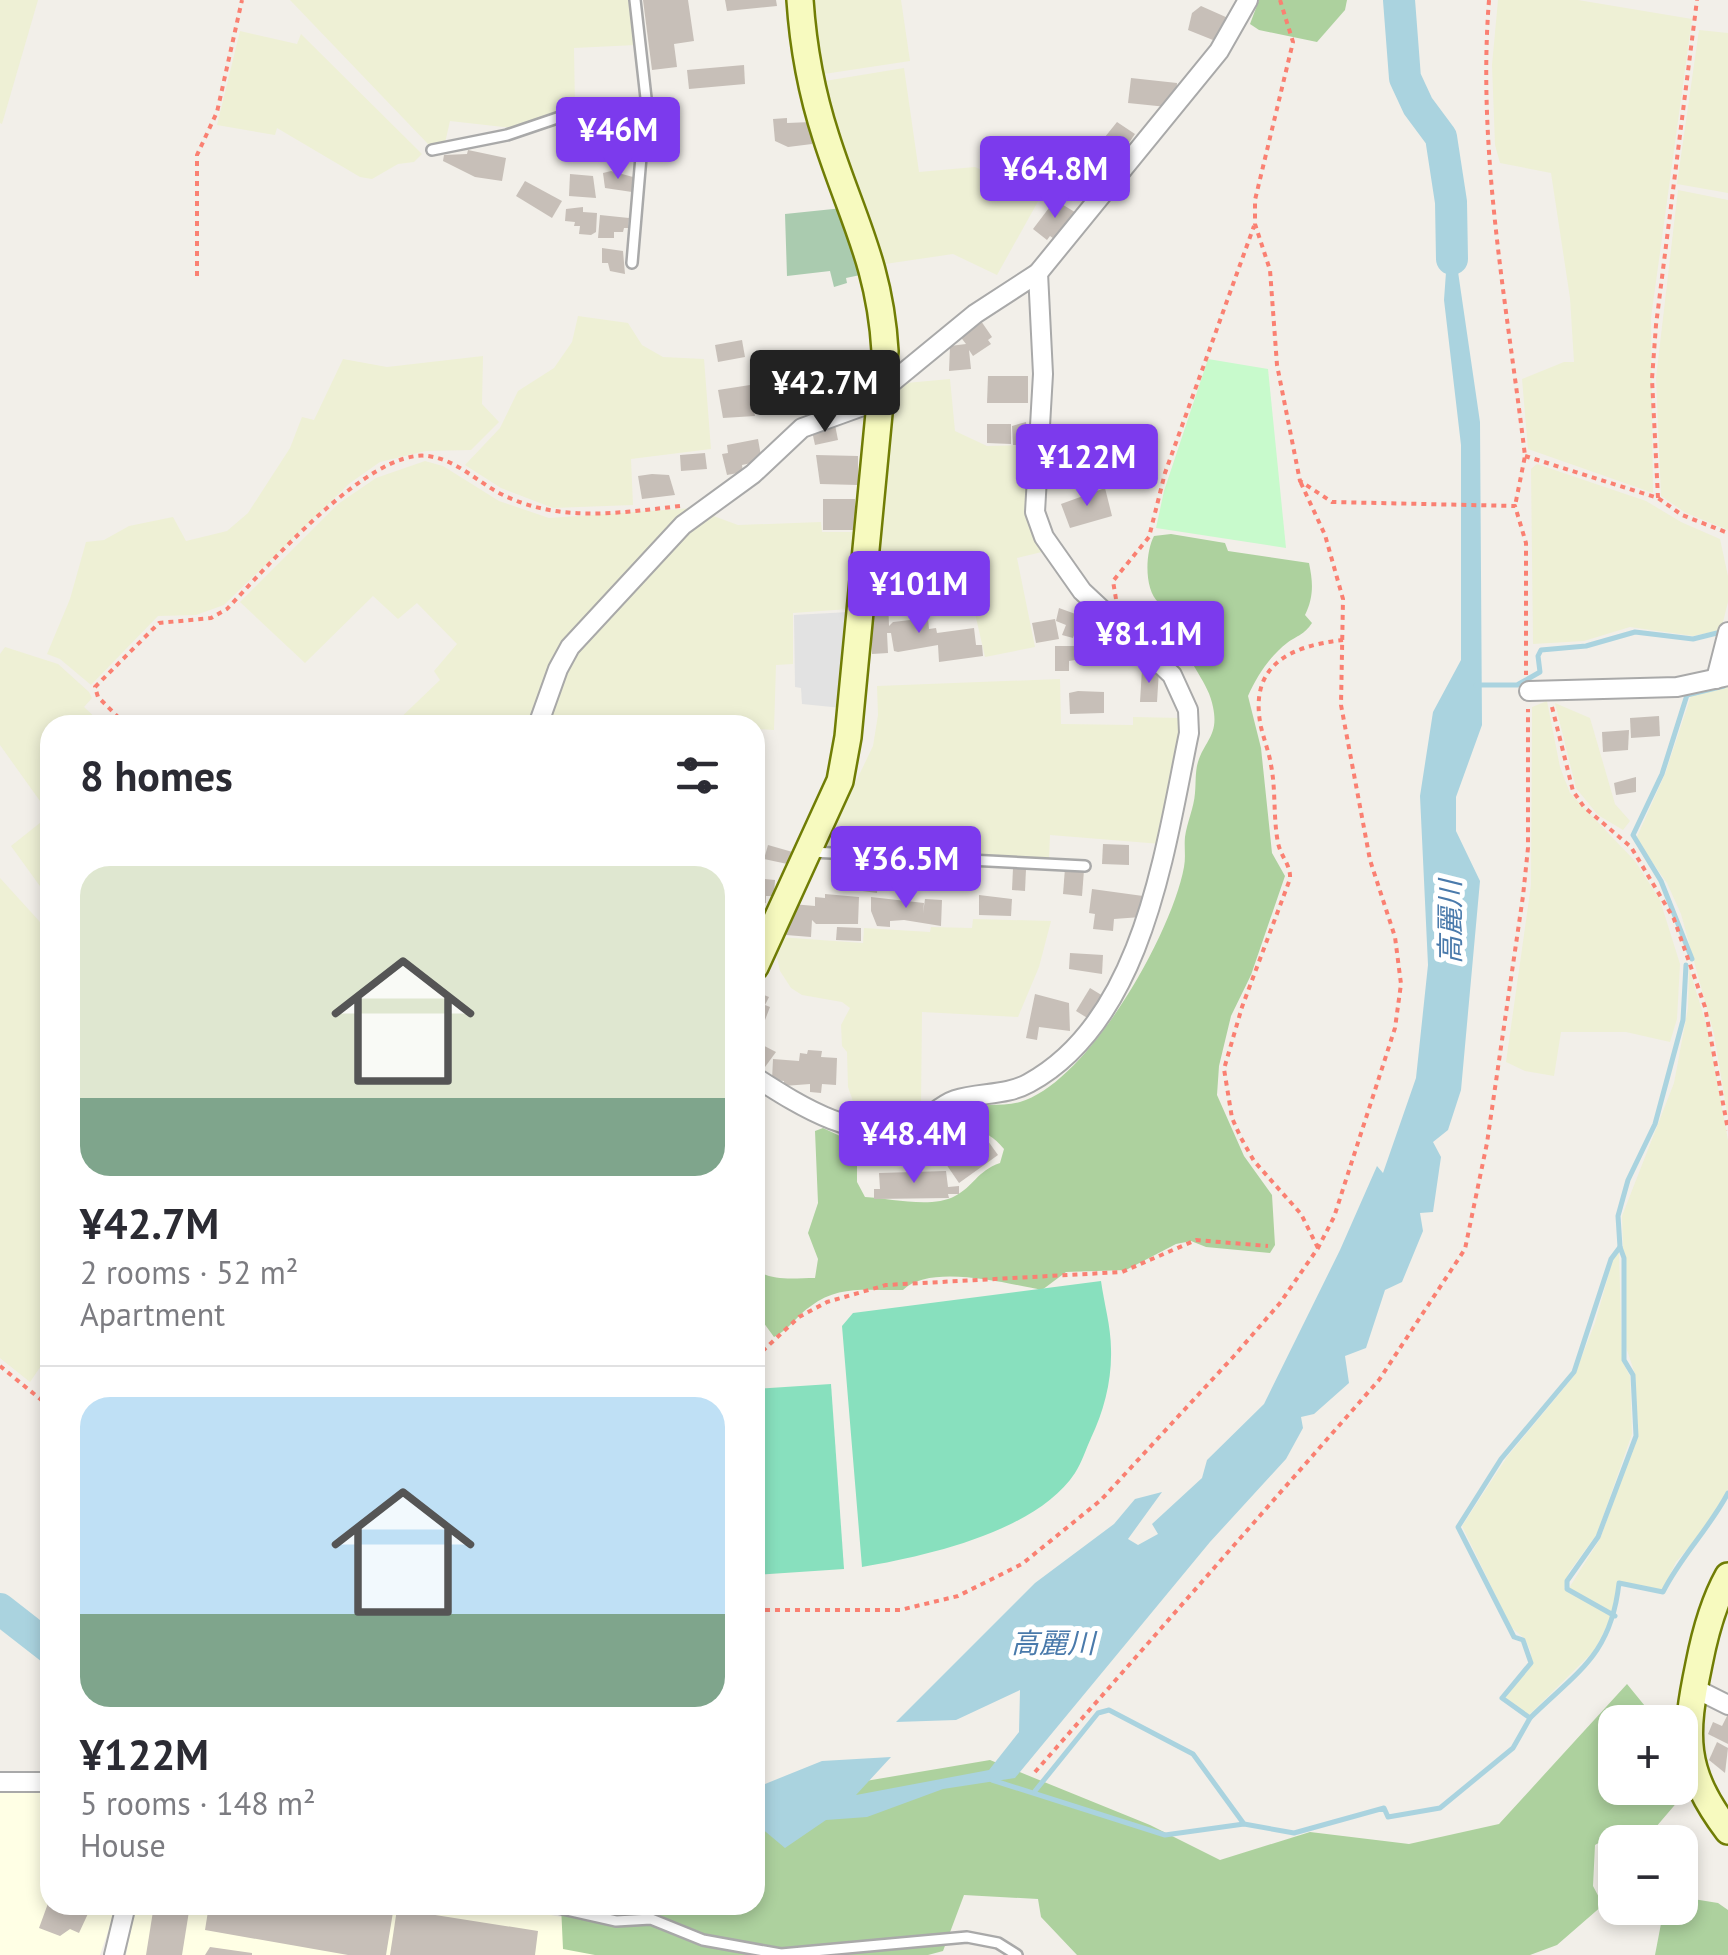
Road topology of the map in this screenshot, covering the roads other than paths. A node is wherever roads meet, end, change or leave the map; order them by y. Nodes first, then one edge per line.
1 (635, 0) edge
2 (800, 0) edge
3 (1248, 0) edge
4 (646, 107) junction
5 (432, 150) dead end
6 (632, 263) dead end
7 (1038, 273) junction
8 (880, 394) junction
9 (1728, 632) edge
10 (1722, 678) edge
11 (1528, 691) road end
12 (542, 715) edge
13 (809, 852) junction
14 (1085, 866) dead end
15 (765, 946) edge
16 (765, 1081) edge
17 (1728, 1576) edge
18 (1694, 1688) junction
19 (1728, 1706) edge
20 (0, 1782) edge
21 (40, 1782) edge
22 (1728, 1832) edge
23 (124, 1915) edge
24 (590, 1915) edge
25 (114, 1955) edge
26 (1017, 1955) edge

1 - 4 lane
2 - 8 street
3 - 7 street
4 - 5 lane
4 - 6 lane
7 - 8 street
7 - 16 street
8 - 12 street
8 - 13 street
9 - 10 street
10 - 11 street
13 - 14 lane
13 - 15 street
17 - 18 street
18 - 19 street
18 - 22 street
20 - 21 street
23 - 25 street
24 - 26 lane

